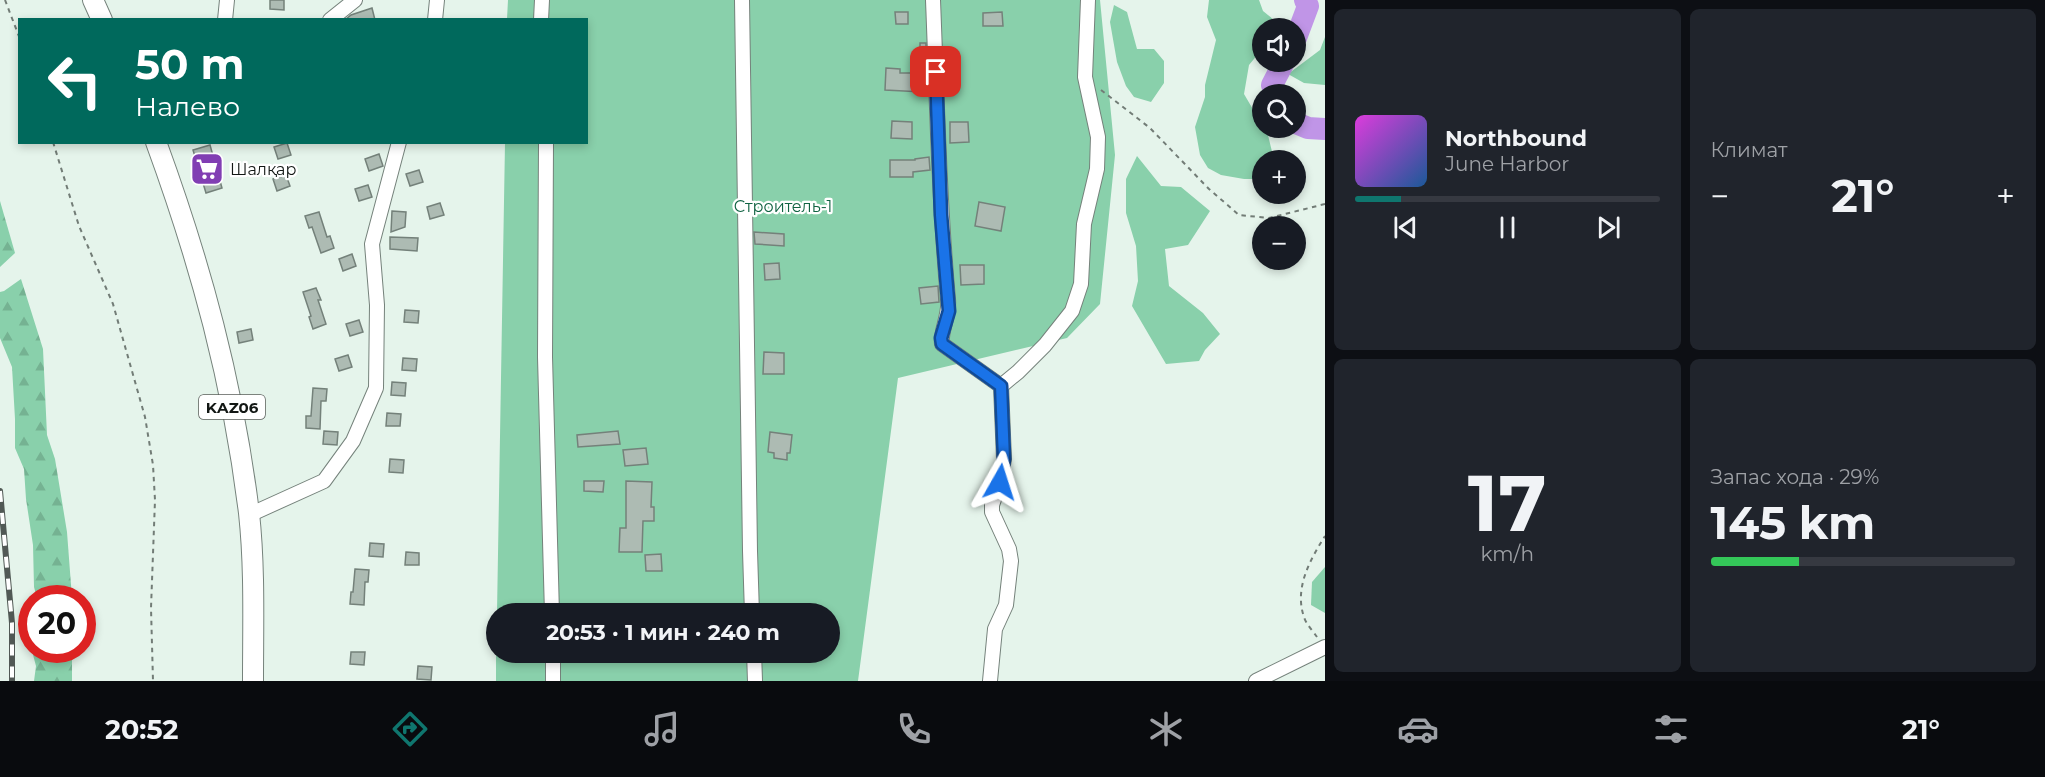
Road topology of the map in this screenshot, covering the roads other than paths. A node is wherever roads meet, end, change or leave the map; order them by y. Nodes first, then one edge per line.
1 (93, 0) edge
2 (228, 0) edge
3 (355, 0) edge
4 (437, 0) edge
5 (542, 0) edge
6 (742, 0) edge
7 (933, 0) edge
8 (1088, 0) edge
9 (101, 18) edge
10 (225, 18) edge
11 (332, 18) edge
12 (435, 18) edge
13 (541, 18) edge
14 (159, 144) edge
15 (398, 144) edge
16 (546, 144) edge
17 (1001, 386) junction
18 (249, 515) junction
19 (552, 603) edge
20 (752, 603) edge
21 (1324, 647) edge
22 (553, 663) edge
23 (754, 663) edge
24 (253, 681) edge
25 (554, 681) edge
26 (755, 681) edge
27 (990, 681) edge
28 (1256, 681) edge

1 - 9 highway
2 - 10 street
3 - 11 street
4 - 12 street
5 - 13 street
6 - 20 street
7 - 17 street
8 - 17 street
14 - 18 highway, KАZ06
15 - 18 street
16 - 19 street
17 - 27 street
18 - 24 highway, KАZ06
21 - 28 street
22 - 25 street
23 - 26 street

